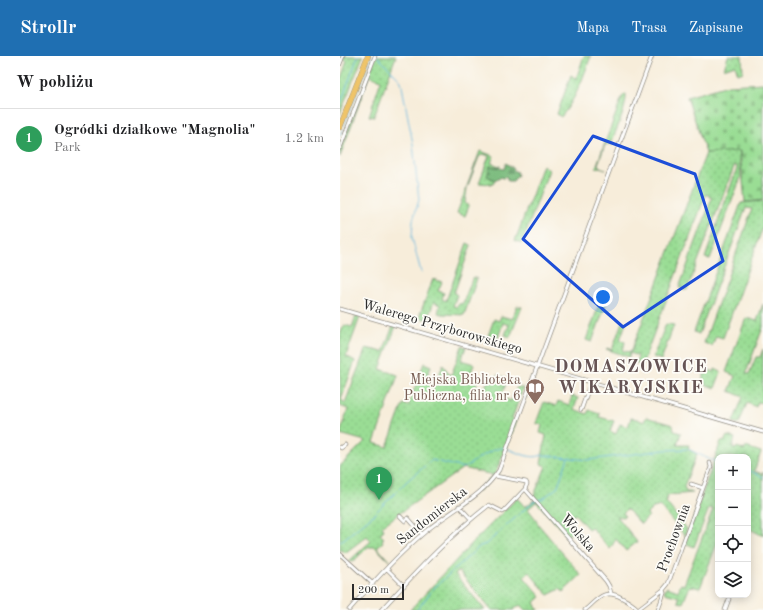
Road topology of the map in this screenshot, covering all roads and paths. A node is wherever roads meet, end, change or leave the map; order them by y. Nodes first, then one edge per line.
1 (343, 56) edge
2 (365, 56) edge
3 (368, 56) edge
4 (375, 56) edge
5 (652, 56) edge
6 (340, 64) edge
7 (340, 119) edge
8 (340, 127) edge
9 (340, 148) edge
10 (340, 309) edge
11 (537, 366) junction
12 (591, 382) junction
13 (581, 410) dead end
14 (763, 432) edge
15 (345, 445) dead end
16 (340, 447) edge
17 (710, 463) dead end
18 (495, 475) junction
19 (691, 484) dead end
20 (525, 489) junction
21 (703, 489) junction
22 (459, 506) junction
23 (400, 516) dead end
24 (471, 519) junction
25 (422, 534) junction
26 (340, 554) edge
27 (387, 569) junction
28 (373, 584) junction
29 (404, 586) junction
30 (663, 590) junction
31 (610, 593) junction
32 (729, 599) dead end
33 (638, 609) edge
34 (349, 610) edge
35 (381, 610) edge
36 (585, 610) edge
37 (658, 610) edge
38 (725, 610) edge

1 - 6 street
2 - 7 highway
3 - 8 highway
4 - 9 street
5 - 11 street, Sandomierska
10 - 11 street, Walerego Przyborowskiego
11 - 12 street, Walerego Przyborowskiego
11 - 18 street, Sandomierska
12 - 13 street
12 - 14 street, Walerego Przyborowskiego
15 - 16 street
17 - 21 street, Prochownia
18 - 20 street, Wolska
18 - 22 street, Sandomierska
19 - 21 street
20 - 24 street
20 - 31 street, Wolska
21 - 30 street, Prochownia
22 - 24 street
22 - 25 street, Sandomierska
23 - 25 street
24 - 29 street
25 - 27 street, Sandomierska
26 - 28 street
27 - 28 street, Sandomierska
27 - 29 street
28 - 34 street, Sandomierska
29 - 35 street
30 - 33 street, Prochownia
30 - 37 street, Prochownia
31 - 33 street
31 - 36 street
32 - 38 street

